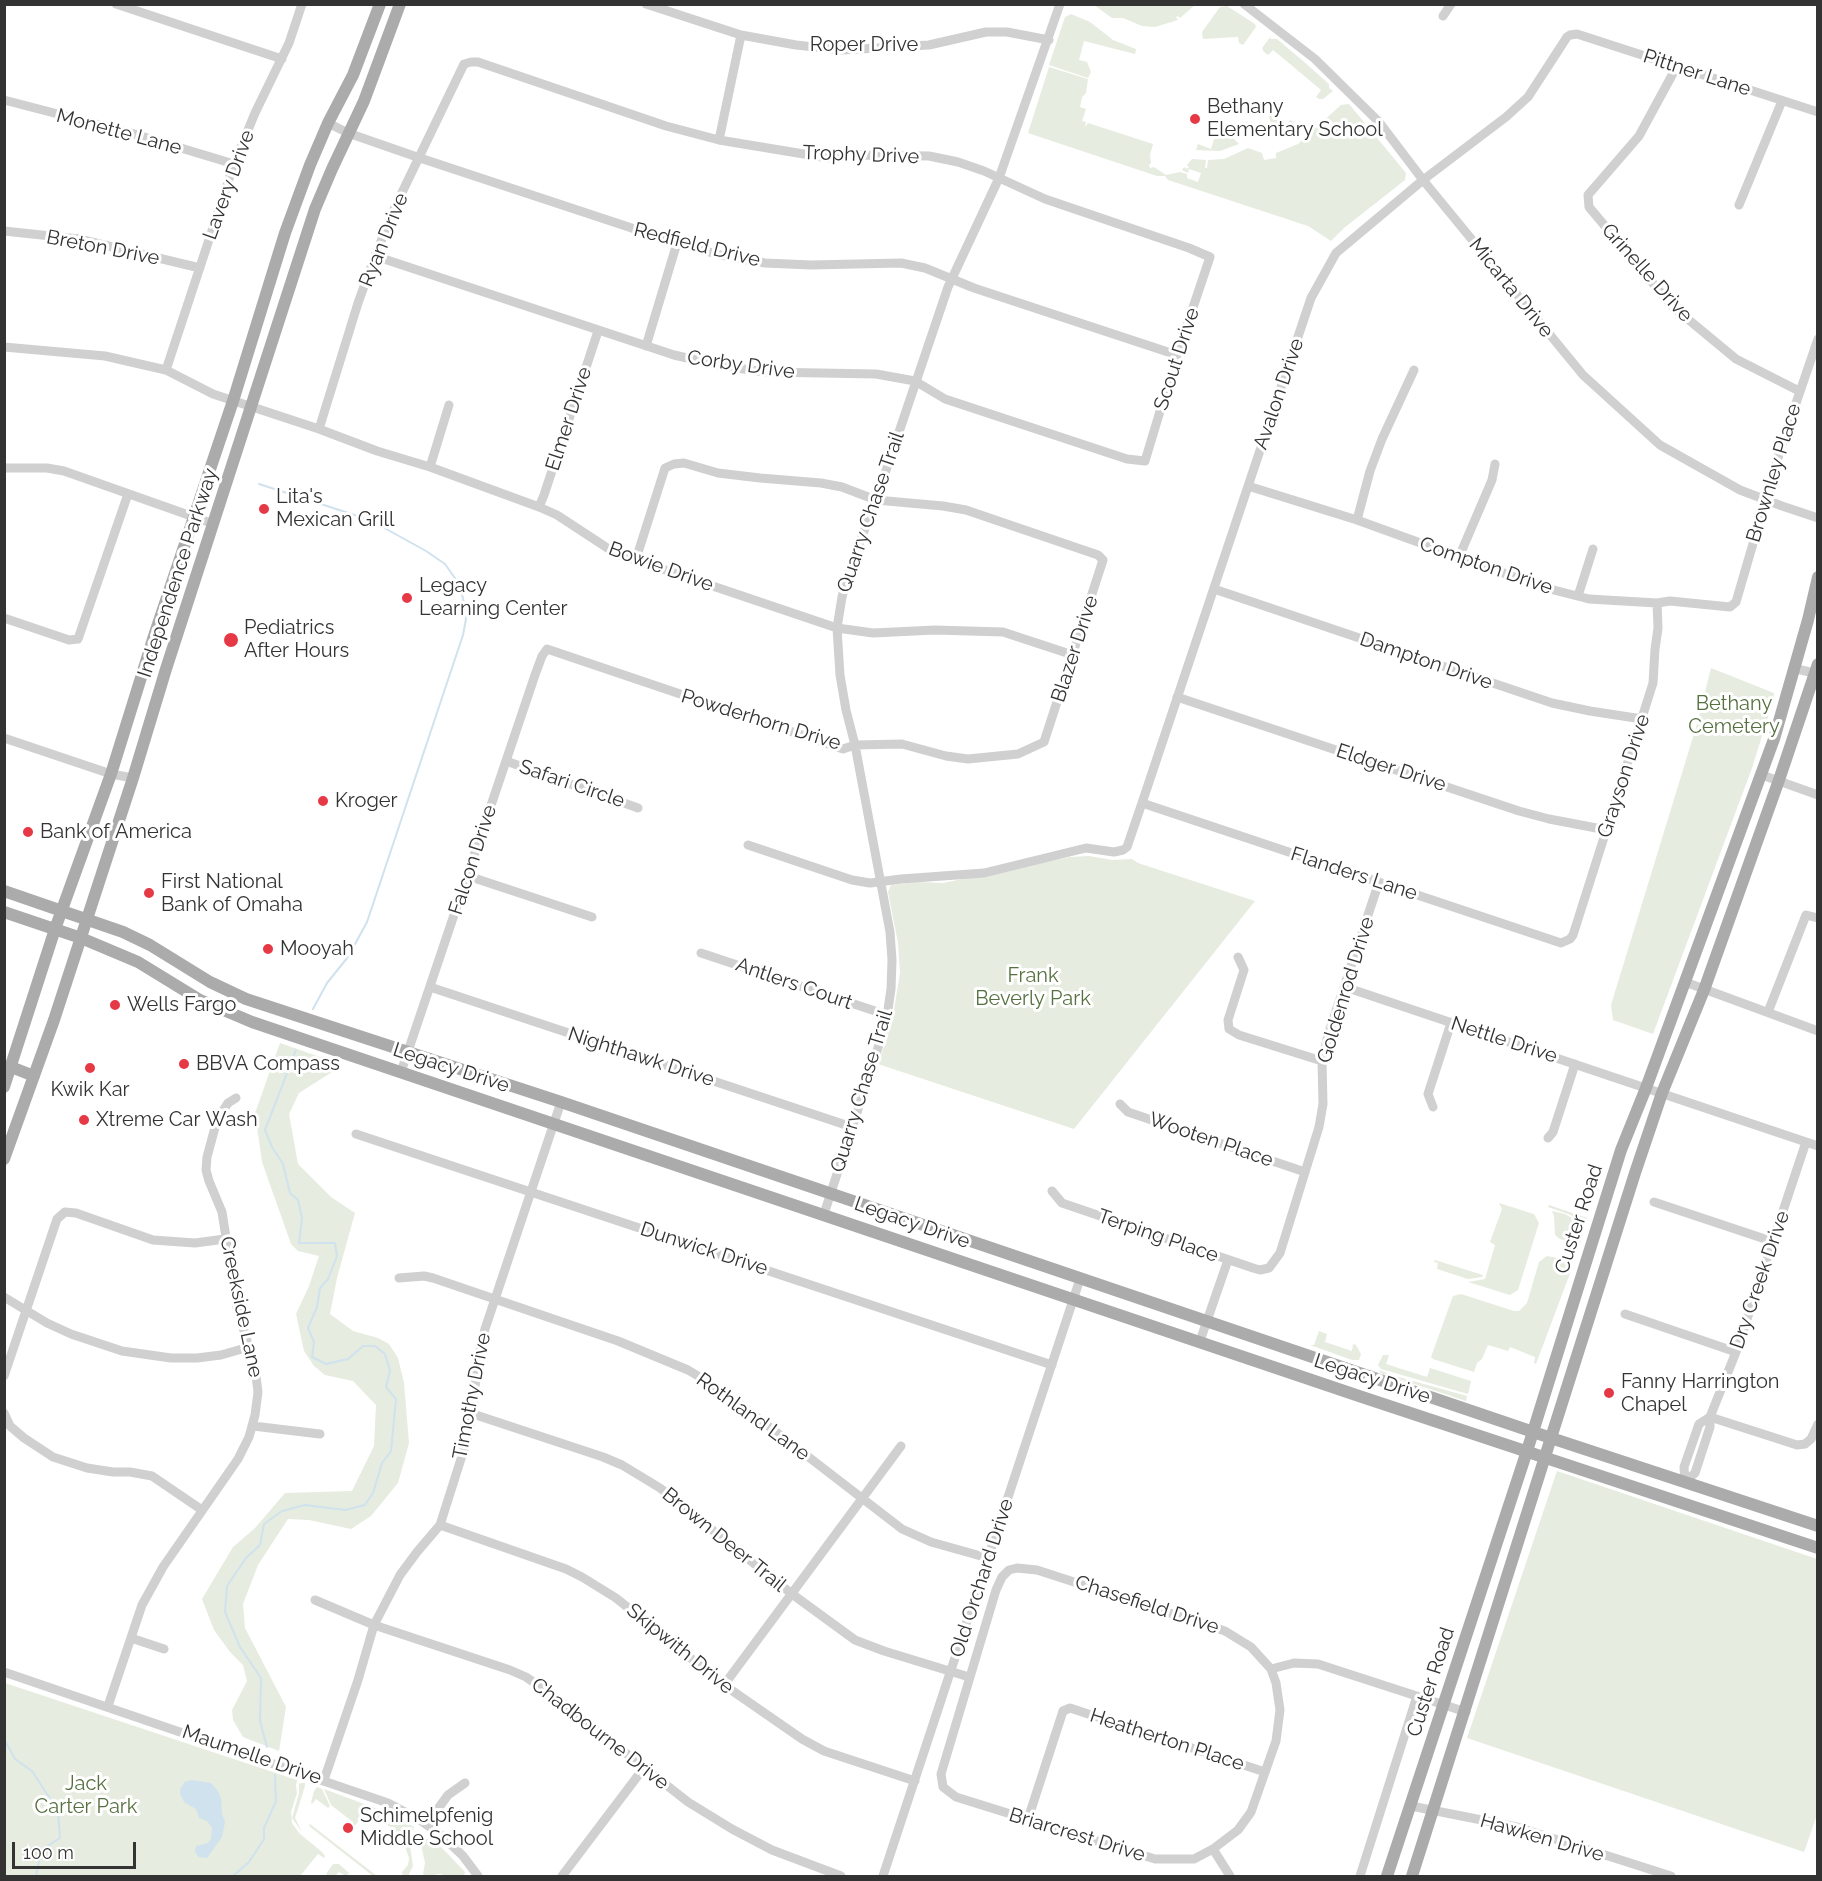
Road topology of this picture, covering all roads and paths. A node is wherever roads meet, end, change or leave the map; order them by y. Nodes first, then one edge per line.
1 (117, 4) edge
2 (302, 4) edge
3 (380, 4) edge
4 (400, 4) edge
5 (646, 4) edge
6 (1060, 4) edge
7 (1244, 4) edge
8 (1451, 4) edge
9 (1443, 16) dead end
10 (1577, 34) joint
11 (741, 35) junction
12 (1049, 40) junction
13 (282, 59) junction
14 (471, 62) joint
15 (1677, 66) junction
16 (4, 100) edge
17 (1782, 101) junction
18 (1818, 112) edge
19 (328, 123) junction
20 (348, 133) junction
21 (719, 140) junction
22 (417, 157) junction
23 (234, 164) junction
24 (999, 178) junction
25 (1423, 180) junction
26 (1739, 205) dead end
27 (4, 231) edge
28 (677, 243) junction
29 (375, 256) junction
30 (1210, 257) joint
31 (200, 268) junction
32 (951, 279) junction
33 (598, 331) junction
34 (1818, 339) edge
35 (646, 346) junction
36 (4, 347) edge
37 (1177, 355) junction
38 (166, 370) junction
39 (1414, 370) dead end
40 (915, 381) junction
41 (1798, 392) junction
42 (233, 401) junction
43 (449, 405) dead end
44 (252, 407) junction
45 (319, 429) junction
46 (1145, 461) joint
47 (1495, 464) dead end
48 (430, 467) junction
49 (4, 468) edge
50 (1248, 486) junction
51 (128, 494) junction
52 (876, 500) junction
53 (1765, 500) junction
54 (539, 507) junction
55 (194, 517) junction
56 (1818, 518) edge
57 (1357, 520) junction
58 (214, 524) junction
59 (1593, 549) dead end
60 (1459, 557) junction
61 (636, 559) junction
62 (1818, 577) edge
63 (1214, 589) junction
64 (1578, 596) junction
65 (1657, 603) junction
66 (1730, 607) joint
67 (4, 618) edge
68 (837, 628) junction
69 (547, 649) joint
70 (1073, 655) junction
71 (146, 663) junction
72 (1793, 668) junction
73 (166, 669) junction
74 (1817, 670) edge
75 (1178, 697) junction
76 (1642, 719) junction
77 (4, 738) edge
78 (1046, 738) joint
79 (855, 745) junction
80 (506, 761) junction
81 (111, 774) junction
82 (1762, 775) junction
83 (133, 778) junction
84 (1779, 780) junction
85 (1818, 795) edge
86 (1142, 804) junction
87 (638, 808) dead end
88 (1607, 830) junction
89 (748, 845) dead end
90 (468, 876) junction
91 (880, 882) junction
92 (1379, 882) junction
93 (4, 891) edge
94 (63, 911) junction
95 (4, 912) edge
96 (592, 917) dead end
97 (1818, 918) edge
98 (87, 919) junction
99 (55, 929) junction
100 (81, 938) junction
101 (1565, 942) joint
102 (701, 953) dead end
103 (1238, 957) dead end
104 (210, 982) junction
105 (1685, 982) junction
106 (430, 987) junction
107 (1345, 987) junction
108 (1704, 990) junction
109 (200, 1000) junction
110 (1768, 1012) junction
111 (887, 1015) junction
112 (1451, 1023) junction
113 (1818, 1030) edge
114 (408, 1052) junction
115 (1322, 1061) junction
116 (1575, 1064) junction
117 (11, 1067) junction
118 (401, 1072) junction
119 (34, 1076) junction
120 (4, 1088) edge
121 (1646, 1088) junction
122 (1662, 1093) junction
123 (236, 1098) dead end
124 (561, 1102) junction
125 (1120, 1104) dead end
126 (1433, 1107) dead end
127 (554, 1123) junction
128 (852, 1126) junction
129 (356, 1134) dead end
130 (1548, 1138) dead end
131 (1806, 1142) junction
132 (1818, 1146) edge
133 (4, 1159) edge
134 (1305, 1172) junction
135 (531, 1191) junction
136 (1052, 1191) dead end
137 (830, 1194) junction
138 (1654, 1203) dead end
139 (824, 1214) junction
140 (225, 1239) junction
141 (1774, 1242) junction
142 (1587, 1258) junction
143 (1228, 1260) junction
144 (1607, 1265) junction
145 (1269, 1268) joint
146 (399, 1278) dead end
147 (1080, 1279) junction
148 (4, 1297) edge
149 (495, 1298) junction
150 (1073, 1299) junction
151 (26, 1310) junction
152 (1625, 1314) dead end
153 (1207, 1322) junction
154 (1200, 1341) junction
155 (249, 1347) junction
156 (1736, 1352) junction
157 (1052, 1365) junction
158 (1366, 1375) junction
159 (4, 1376) edge
160 (1359, 1396) junction
161 (4, 1413) edge
162 (473, 1414) junction
163 (1710, 1417) junction
164 (1818, 1424) edge
165 (253, 1426) junction
166 (1532, 1432) junction
167 (320, 1434) dead end
168 (1551, 1438) junction
169 (901, 1446) dead end
170 (1527, 1451) junction
171 (1544, 1456) junction
172 (1684, 1482) junction
173 (862, 1499) junction
174 (1677, 1501) junction
175 (202, 1510) junction
176 (440, 1525) junction
177 (1818, 1526) edge
178 (1818, 1548) edge
179 (988, 1558) junction
180 (1483, 1586) junction
181 (1502, 1591) junction
182 (792, 1594) junction
183 (315, 1600) dead end
184 (374, 1625) junction
185 (131, 1638) junction
186 (164, 1649) dead end
187 (1271, 1670) junction
188 (4, 1672) edge
189 (951, 1673) junction
190 (969, 1677) junction
191 (724, 1685) junction
192 (1417, 1696) junction
193 (1445, 1704) junction
194 (108, 1706) junction
195 (1466, 1712) junction
196 (643, 1769) junction
197 (1265, 1772) junction
198 (324, 1779) junction
199 (915, 1781) junction
200 (465, 1783) dead end
201 (1411, 1806) junction
202 (1434, 1811) junction
203 (1028, 1819) junction
204 (427, 1824) junction
205 (1213, 1849) junction
206 (478, 1876) edge
207 (562, 1876) edge
208 (841, 1876) edge
209 (883, 1876) edge
210 (1230, 1876) edge
211 (1360, 1876) edge
212 (1388, 1876) edge
213 (1412, 1876) edge
214 (1671, 1876) edge

1 - 13 street
2 - 13 street, Lavery Drive
3 - 19 main road, Independence Parkway
4 - 20 main road, Independence Parkway
5 - 11 street, Roper Drive
6 - 12 street, Quarry Chase Trail
7 - 25 street, Micarta Drive
8 - 9 street
10 - 15 street, Pittner Lane
10 - 25 street, Avalon Drive
11 - 12 street, Roper Drive
11 - 21 street
12 - 24 street, Quarry Chase Trail
13 - 23 street, Lavery Drive
14 - 21 street, Trophy Drive
14 - 22 street, Ryan Drive
15 - 17 street, Pittner Lane
15 - 41 street, Grinelle Drive
16 - 23 street, Monette Lane
17 - 18 street, Pittner Lane
17 - 26 street
19 - 20 street, Redfield Drive
19 - 42 main road, Independence Parkway
20 - 22 street, Redfield Drive
20 - 44 main road, Independence Parkway
21 - 24 street, Trophy Drive
22 - 28 street, Redfield Drive
22 - 29 street, Ryan Drive
23 - 31 street, Lavery Drive
24 - 30 street, Trophy Drive
24 - 32 street, Quarry Chase Trail
25 - 50 street, Avalon Drive
25 - 53 street, Micarta Drive
27 - 31 street, Breton Drive
28 - 32 street, Redfield Drive
28 - 35 street
29 - 33 street, Corby Drive
29 - 45 street, Ryan Drive
30 - 37 street, Scout Drive
31 - 38 street, Lavery Drive
32 - 37 street, Redfield Drive
32 - 40 street, Quarry Chase Trail
33 - 35 street, Corby Drive
33 - 54 street, Elmer Drive
34 - 41 street, Brownley Place
35 - 40 street, Corby Drive
36 - 38 street, Bowie Drive
37 - 46 street, Scout Drive
38 - 42 street, Bowie Drive
39 - 57 street
40 - 46 street, Corby Drive
40 - 52 street, Quarry Chase Trail
41 - 53 street, Brownley Place
42 - 44 street, Bowie Drive
42 - 55 main road, Independence Parkway
43 - 48 street
44 - 45 street, Bowie Drive
44 - 58 main road, Independence Parkway
45 - 48 street, Bowie Drive
47 - 60 street
48 - 54 street, Bowie Drive
49 - 51 street
50 - 57 street, Compton Drive
50 - 63 street, Avalon Drive
51 - 55 street
51 - 67 street
52 - 61 street
52 - 68 street, Quarry Chase Trail
52 - 70 street, Blazer Drive
53 - 56 street, Micarta Drive
53 - 66 street, Brownley Place
54 - 61 street, Bowie Drive
55 - 58 street
55 - 71 main road, Independence Parkway
57 - 60 street, Compton Drive
58 - 73 main road, Independence Parkway
59 - 64 street
60 - 64 street, Compton Drive
61 - 68 street, Bowie Drive
62 - 72 main road, Custer Road
63 - 75 street, Avalon Drive
63 - 76 street, Dampton Drive
64 - 65 street, Compton Drive
65 - 66 street, Compton Drive
65 - 76 street, Grayson Drive
68 - 70 street, Bowie Drive
68 - 79 street, Quarry Chase Trail
69 - 79 street, Powderhorn Drive
69 - 80 street, Falcon Drive
70 - 78 street, Blazer Drive
71 - 73 main road
71 - 81 main road, Independence Parkway
72 - 74 street
72 - 82 main road, Custer Road
73 - 83 main road, Independence Parkway
74 - 84 main road, Custer Road
75 - 86 street, Avalon Drive
75 - 88 street, Eldger Drive
76 - 88 street, Grayson Drive
77 - 81 street
78 - 79 street, Powderhorn Drive
79 - 91 street, Quarry Chase Trail
80 - 87 street, Safari Circle
80 - 90 street, Falcon Drive
81 - 83 street
81 - 94 main road, Independence Parkway
82 - 84 street
82 - 105 main road, Custer Road
83 - 98 main road, Independence Parkway
84 - 85 street
84 - 108 main road, Custer Road
86 - 91 street, Avalon Drive
86 - 92 street, Flanders Lane
88 - 101 street, Grayson Drive
89 - 91 street
90 - 96 street
90 - 106 street, Falcon Drive
91 - 111 street, Quarry Chase Trail
92 - 101 street, Flanders Lane
92 - 107 street, Goldenrod Drive
93 - 94 main road, Legacy Drive
94 - 98 main road, Legacy Drive
94 - 99 main road, Independence Parkway
95 - 99 main road, Legacy Drive
97 - 110 street
98 - 100 main road, Independence Parkway
98 - 104 main road, Legacy Drive
99 - 100 main road, Legacy Drive
99 - 117 main road, Independence Parkway
100 - 109 main road, Legacy Drive
100 - 119 main road, Independence Parkway
102 - 111 street, Antlers Court
103 - 115 street
104 - 109 main road
104 - 114 main road, Legacy Drive
105 - 108 street
105 - 121 main road, Custer Road
106 - 114 street, Falcon Drive
106 - 128 street, Nighthawk Drive
107 - 112 street, Nettle Drive
107 - 115 street, Goldenrod Drive
108 - 110 street
108 - 122 main road, Custer Road
109 - 118 main road, Legacy Drive
110 - 113 street
111 - 128 street, Quarry Chase Trail
112 - 116 street, Nettle Drive
112 - 126 street
114 - 118 street, Falcon Drive
114 - 124 main road, Legacy Drive
115 - 134 street, Goldenrod Drive
116 - 121 street, Nettle Drive
116 - 130 street
117 - 119 main road
117 - 120 main road, Independence Parkway
118 - 127 main road, Legacy Drive
119 - 133 main road, Independence Parkway
121 - 122 street, Nettle Drive
121 - 142 main road, Custer Road
122 - 131 street, Nettle Drive
122 - 144 main road, Custer Road
123 - 140 street, Creekside Lane
124 - 127 street, Timothy Drive
124 - 137 main road, Legacy Drive
125 - 134 street, Wooten Place
127 - 135 street, Timothy Drive
127 - 139 main road, Legacy Drive
128 - 137 street, Quarry Chase Trail
129 - 135 street, Dunwick Drive
131 - 132 street, Nettle Drive
131 - 141 street, Dry Creek Drive
134 - 145 street, Goldenrod Drive
135 - 149 street, Timothy Drive
135 - 157 street, Dunwick Drive
136 - 143 street, Terping Place
137 - 139 street, Quarry Chase Trail
137 - 147 main road, Legacy Drive
138 - 141 street
139 - 150 main road, Legacy Drive
140 - 151 street
140 - 155 street, Creekside Lane
141 - 156 street, Dry Creek Drive
142 - 144 main road
142 - 166 main road, Custer Road
143 - 145 street, Terping Place
143 - 153 street
144 - 168 main road, Custer Road
146 - 149 street, Rothland Lane
147 - 150 street, Old Orchard Drive
147 - 153 main road, Legacy Drive
148 - 151 street
149 - 162 street, Timothy Drive
149 - 173 street, Rothland Lane
150 - 154 main road, Legacy Drive
150 - 157 street, Old Orchard Drive
151 - 155 street
151 - 159 street
152 - 156 street
153 - 154 street
153 - 158 main road, Legacy Drive
154 - 160 main road, Legacy Drive
155 - 165 street, Creekside Lane
156 - 163 street, Dry Creek Drive
157 - 179 street, Old Orchard Drive
158 - 160 main road
158 - 166 main road, Legacy Drive
160 - 170 main road, Legacy Drive
161 - 175 street
162 - 176 street, Timothy Drive
162 - 182 street, Brown Deer Trail
163 - 164 street
163 - 172 street, Dry Creek Drive
165 - 167 street
165 - 175 street, Creekside Lane
166 - 168 main road, Legacy Drive
166 - 170 main road, Custer Road
168 - 171 main road, Custer Road
168 - 172 main road, Legacy Drive
169 - 173 street
170 - 171 main road, Legacy Drive
170 - 180 main road, Custer Road
171 - 174 main road, Legacy Drive
171 - 181 main road, Custer Road
172 - 174 main road
172 - 177 main road, Legacy Drive
173 - 179 street, Rothland Lane
173 - 182 street
174 - 178 main road, Legacy Drive
175 - 185 street, Creekside Lane
176 - 184 street, Timothy Drive
176 - 191 street, Skipwith Drive
179 - 189 street, Old Orchard Drive
180 - 181 main road
180 - 193 main road, Custer Road
181 - 195 main road, Custer Road
182 - 189 street, Brown Deer Trail
182 - 191 street
183 - 184 street, Chadbourne Drive
184 - 196 street, Chadbourne Drive
184 - 198 street, Timothy Drive
185 - 186 street
185 - 194 street, Creekside Lane
187 - 190 street, Chasefield Drive
187 - 192 street
187 - 197 street, Briarcrest Drive
188 - 194 street, Maumelle Drive
189 - 190 street, Brown Deer Trail
189 - 199 street, Old Orchard Drive
190 - 203 street, Briarcrest Drive
191 - 199 street, Skipwith Drive
192 - 193 street
192 - 211 street
193 - 195 street
193 - 201 main road, Custer Road
194 - 198 street, Maumelle Drive
195 - 202 main road, Custer Road
196 - 207 street
196 - 208 street, Chadbourne Drive
197 - 203 street, Heatherton Place
197 - 205 street, Briarcrest Drive
198 - 204 street, Maumelle Drive
199 - 209 street, Old Orchard Drive
200 - 204 street
201 - 202 street, Hawken Drive
201 - 212 main road, Custer Road
202 - 213 main road, Custer Road
202 - 214 street, Hawken Drive
203 - 205 street, Briarcrest Drive
204 - 206 street, Maumelle Drive
205 - 210 street

